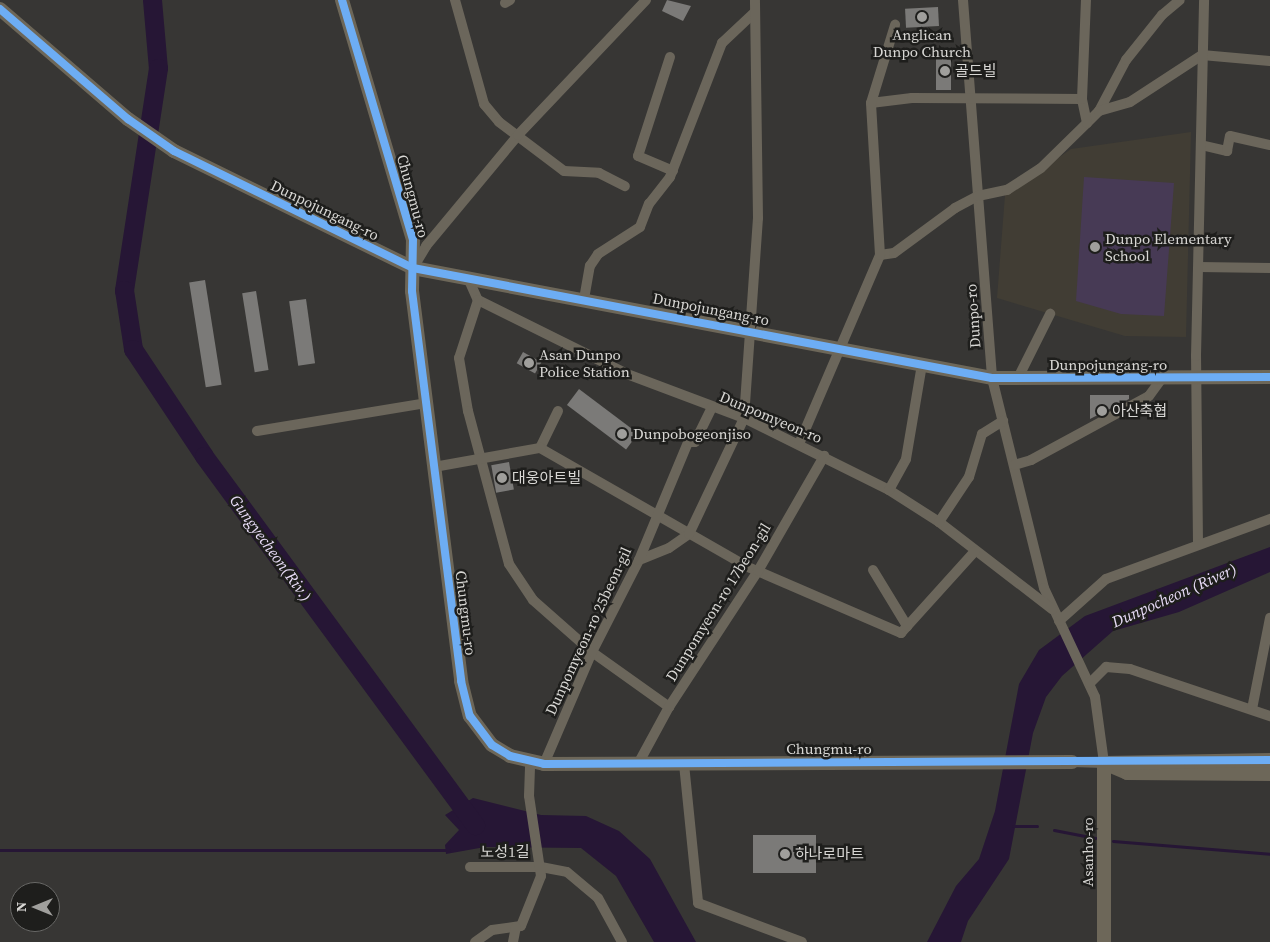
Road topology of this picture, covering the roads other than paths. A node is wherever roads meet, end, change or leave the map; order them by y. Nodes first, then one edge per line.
1 (342, 0) edge
2 (455, 0) edge
3 (646, 0) edge
4 (755, 0) edge
5 (963, 0) edge
6 (1086, 0) edge
7 (1180, 0) edge
8 (1204, 0) edge
9 (0, 9) edge
10 (755, 12) junction
11 (895, 25) dead end
12 (1202, 55) junction
13 (670, 56) dead end
14 (1270, 60) edge
15 (1082, 99) junction
16 (971, 101) junction
17 (871, 103) junction
18 (1099, 111) junction
19 (1087, 123) junction
20 (518, 135) junction
21 (1270, 145) edge
22 (1201, 146) junction
23 (673, 171) junction
24 (625, 186) dead end
25 (978, 196) junction
26 (880, 255) junction
27 (1199, 267) junction
28 (413, 268) junction
29 (1270, 268) edge
30 (468, 278) junction
31 (584, 299) junction
32 (478, 300) junction
33 (1050, 314) dead end
34 (752, 330) junction
35 (842, 348) junction
36 (922, 364) junction
37 (1270, 377) edge
38 (992, 378) junction
39 (1018, 378) junction
40 (1162, 378) junction
41 (1197, 379) junction
42 (426, 403) junction
43 (712, 407) junction
44 (558, 411) dead end
45 (744, 418) junction
46 (1003, 421) junction
47 (257, 430) dead end
48 (799, 444) junction
49 (540, 448) junction
50 (824, 456) junction
51 (483, 458) junction
52 (1014, 465) junction
53 (434, 467) junction
54 (889, 490) junction
55 (654, 514) junction
56 (1270, 519) edge
57 (939, 522) junction
58 (689, 534) junction
59 (1198, 544) junction
60 (975, 551) junction
61 (640, 560) junction
62 (873, 570) dead end
63 (758, 571) junction
64 (1052, 609) junction
65 (1270, 618) edge
66 (1060, 623) junction
67 (907, 626) junction
68 (592, 652) junction
69 (1088, 679) junction
70 (669, 707) junction
71 (1252, 709) junction
72 (1270, 716) edge
73 (1270, 760) edge
74 (1072, 762) joint
75 (537, 763) junction
76 (1104, 763) junction
77 (638, 764) junction
78 (684, 764) junction
79 (1270, 774) edge
80 (541, 862) junction
81 (470, 867) dead end
82 (516, 927) junction
83 (474, 942) edge
84 (513, 942) edge
85 (622, 942) edge
86 (802, 942) edge
87 (1104, 942) edge

1 - 28 street, Chungmu-ro
2 - 20 street
3 - 20 street
4 - 10 street
5 - 16 street, Dunpo-ro
6 - 15 street
7 - 18 street
8 - 12 street
9 - 28 street, Dunpojungang-ro
10 - 23 street
10 - 34 street
11 - 17 street
12 - 14 street
12 - 18 street
12 - 22 street
13 - 23 street
15 - 16 street
15 - 19 street
16 - 17 street
16 - 25 street, Dunpo-ro
17 - 26 street
18 - 19 street
19 - 25 street
20 - 24 street
20 - 28 street
21 - 22 street
22 - 27 street
23 - 31 street
25 - 26 street
25 - 38 street, Dunpo-ro
26 - 35 street
27 - 29 street
27 - 41 street
28 - 30 street, Dunpojungang-ro
28 - 42 street, Chungmu-ro
30 - 31 street, Dunpojungang-ro
30 - 32 street
31 - 34 street, Dunpojungang-ro
32 - 43 street, Dunpomyeon-ro
32 - 51 street
33 - 39 street
34 - 35 street, Dunpojungang-ro
34 - 45 street
35 - 36 street, Dunpojungang-ro
35 - 48 street
36 - 38 street, Dunpojungang-ro
36 - 54 street
37 - 41 street, Dunpojungang-ro
38 - 39 street, Dunpojungang-ro
38 - 46 street, Dunpo-ro
39 - 40 street, Dunpojungang-ro
40 - 41 street, Dunpojungang-ro
40 - 52 street
41 - 59 street
42 - 47 street
42 - 53 street, Chungmu-ro
43 - 45 street, Dunpomyeon-ro
43 - 55 street, Dunpomyeon-ro 25beon-gil
44 - 49 street
45 - 48 street, Dunpomyeon-ro
45 - 58 street
46 - 52 street, Dunpo-ro
46 - 57 street
48 - 50 street, Dunpomyeon-ro
49 - 51 street
49 - 55 street
50 - 54 street, Dunpomyeon-ro
50 - 63 street, Dunpomyeon-ro 17beon-gil
51 - 53 street
51 - 68 street
52 - 64 street, Dunpo-ro
53 - 75 street, Chungmu-ro
54 - 57 street, Dunpomyeon-ro
55 - 58 street
55 - 61 street, Dunpomyeon-ro 25beon-gil
56 - 59 street
57 - 60 street, Dunpomyeon-ro
58 - 61 street
58 - 63 street
59 - 66 street
60 - 64 street, Dunpomyeon-ro
60 - 67 street
61 - 68 street, Dunpomyeon-ro 25beon-gil
62 - 67 street
63 - 67 street
63 - 70 street, Dunpomyeon-ro 17beon-gil
64 - 66 street, Dunpo-ro
65 - 71 street
66 - 69 street, Dunpo-ro
68 - 70 street
68 - 75 street, Dunpomyeon-ro 25beon-gil
69 - 71 street
69 - 76 street, Dunpo-ro
70 - 77 street, Dunpomyeon-ro 17beon-gil
71 - 72 street
73 - 76 street
74 - 76 street
74 - 78 street, Chungmu-ro
75 - 77 street, Chungmu-ro
75 - 80 street
76 - 79 street
76 - 87 street, Asanho-ro
77 - 78 street, Chungmu-ro
78 - 86 street
80 - 81 street, 노성1길
80 - 82 street, 노성1길
80 - 85 street, 노성1길
82 - 83 street
82 - 84 street, 노성1길

